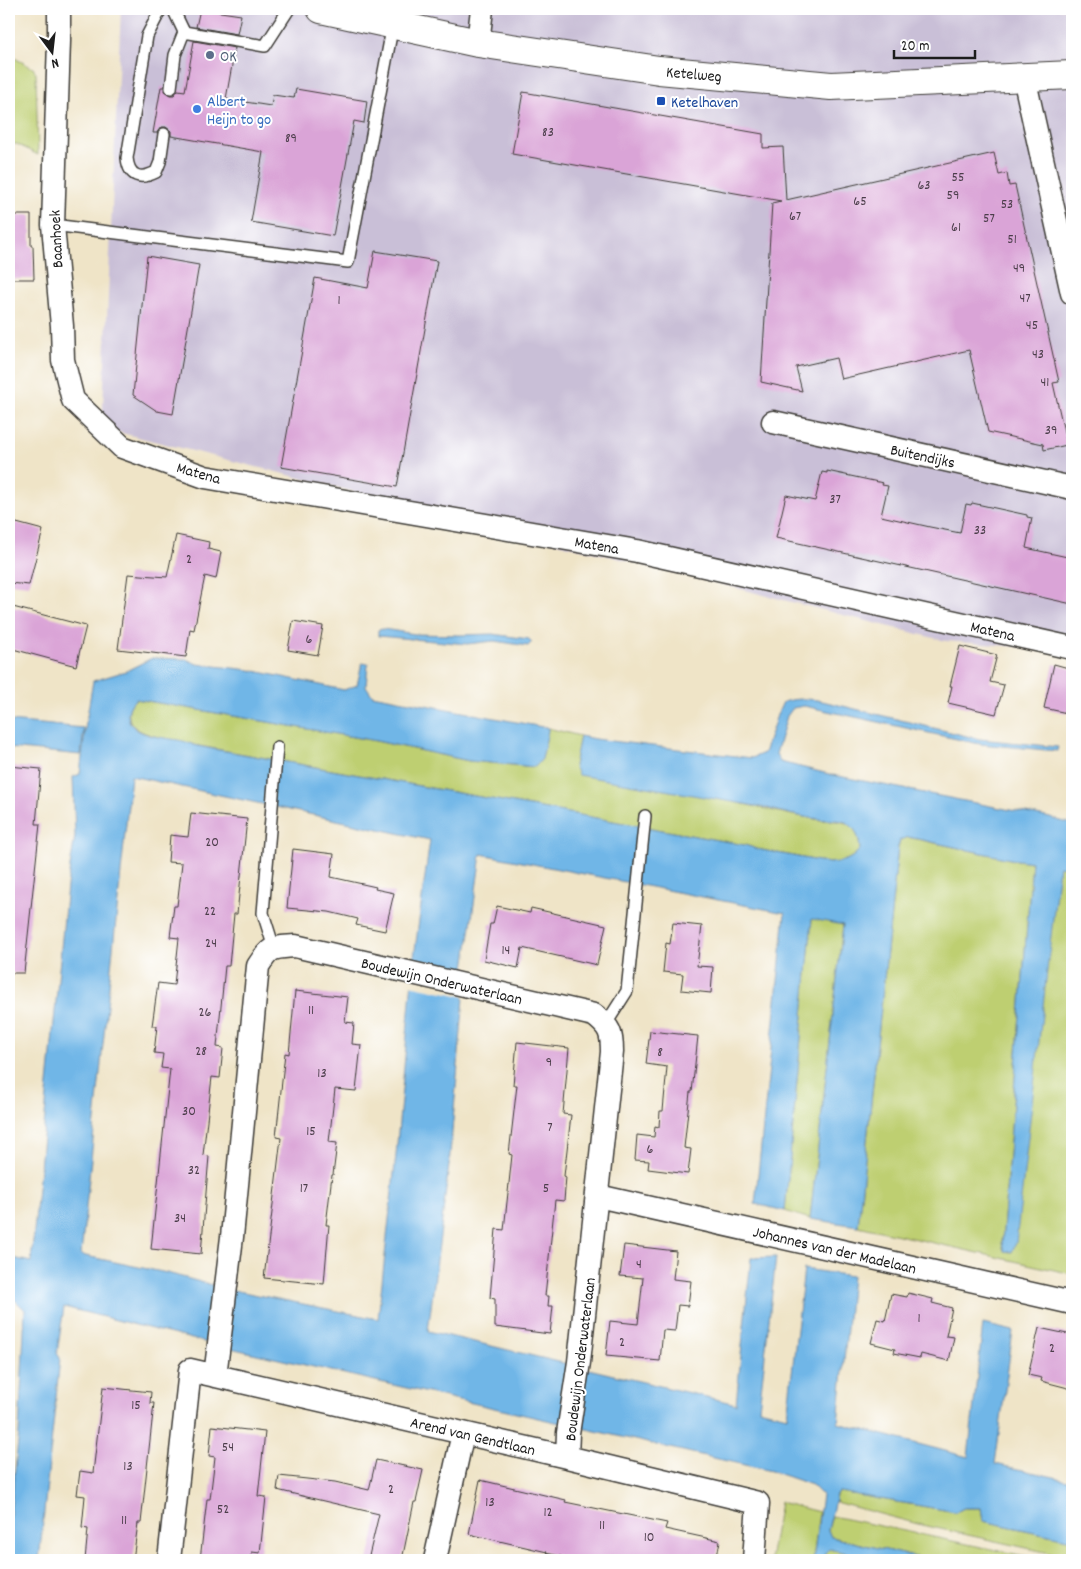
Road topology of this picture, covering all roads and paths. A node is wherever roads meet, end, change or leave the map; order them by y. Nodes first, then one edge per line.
1 (59, 9) edge
2 (161, 9) edge
3 (173, 9) edge
4 (289, 9) edge
5 (321, 9) edge
6 (482, 9) edge
7 (393, 24) junction
8 (184, 32) junction
9 (478, 42) junction
10 (1072, 74) edge
11 (1024, 77) junction
12 (171, 88) dead end
13 (164, 134) dead end
14 (53, 225) junction
15 (1072, 293) edge
16 (773, 422) dead end
17 (122, 448) joint
18 (1072, 488) edge
19 (1072, 648) edge
20 (277, 747) dead end
21 (645, 816) dead end
22 (274, 948) junction
23 (606, 1024) junction
24 (598, 1196) junction
25 (1072, 1303) edge
26 (214, 1376) junction
27 (463, 1433) junction
28 (567, 1457) junction
29 (169, 1560) edge
30 (435, 1560) edge
31 (754, 1560) edge

1 - 14 street, Baanhoek
2 - 13 lane
3 - 8 lane
4 - 8 lane
5 - 7 street, Ketelweg
6 - 9 street
7 - 9 street, Ketelweg
7 - 14 lane
8 - 12 lane
9 - 11 street, Ketelweg
10 - 11 street, Ketelweg
11 - 15 street
14 - 17 street, Baanhoek
16 - 18 street, Buitendijks
17 - 19 street, Matena
20 - 22 lane
21 - 23 lane
22 - 23 street, Boudewijn Onderwaterlaan
22 - 26 street
23 - 24 street, Boudewijn Onderwaterlaan
24 - 25 street, Johannes van der Madelaan
24 - 28 street, Boudewijn Onderwaterlaan
26 - 27 street, Arend van Gendtlaan
26 - 29 street, Arend van Gendtlaan
27 - 28 street, Arend van Gendtlaan
27 - 30 street
28 - 31 street, Arend van Gendtlaan

